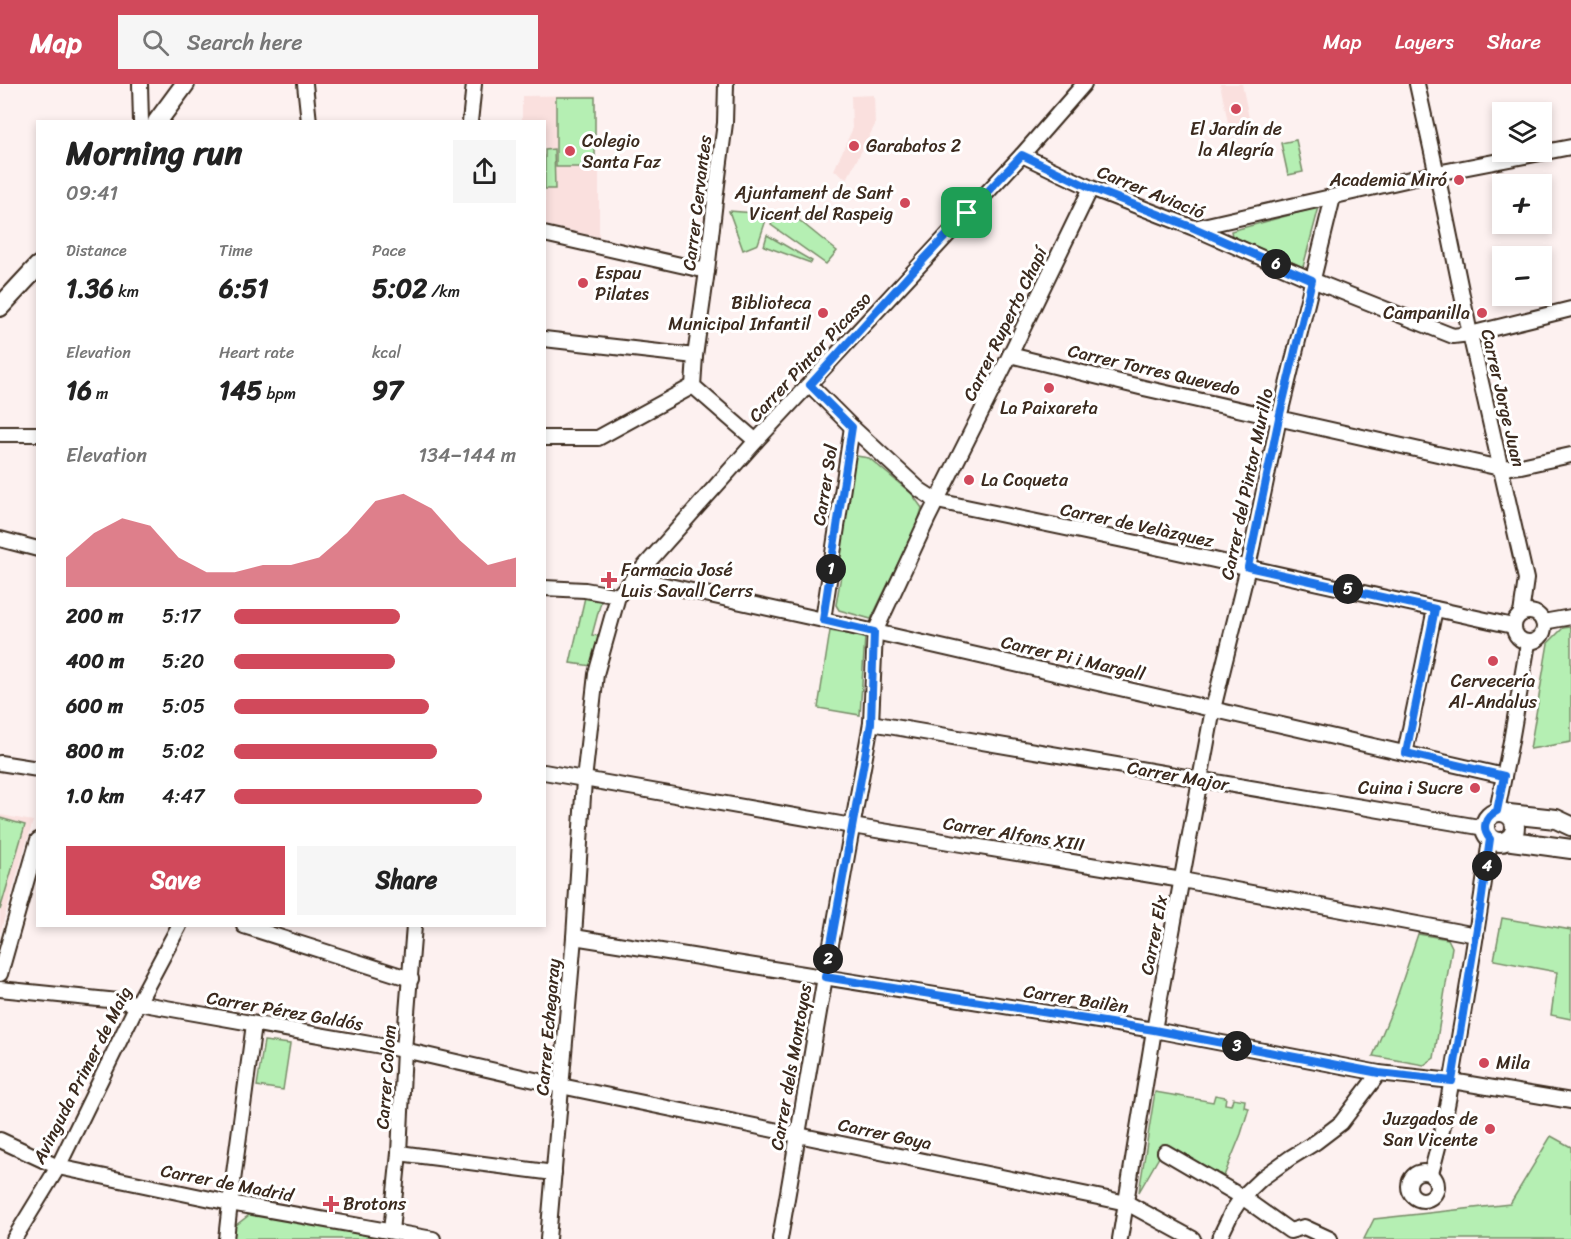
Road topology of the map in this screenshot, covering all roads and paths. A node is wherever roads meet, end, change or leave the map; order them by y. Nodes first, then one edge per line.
1 (140, 84) edge
2 (185, 84) edge
3 (305, 84) edge
4 (474, 84) edge
5 (726, 84) edge
6 (1084, 84) edge
7 (1417, 84) edge
8 (141, 120) edge
9 (158, 120) edge
10 (309, 120) edge
11 (470, 120) edge
12 (1571, 147) edge
13 (1022, 155) junction
14 (1437, 173) junction
15 (1091, 188) junction
16 (1333, 197) junction
17 (1194, 228) junction
18 (546, 234) edge
19 (36, 268) edge
20 (707, 271) junction
21 (1312, 280) junction
22 (0, 307) edge
23 (1571, 309) edge
24 (1470, 334) junction
25 (546, 339) edge
26 (1010, 355) junction
27 (695, 356) junction
28 (810, 385) junction
29 (693, 386) junction
30 (1279, 418) junction
31 (852, 427) junction
32 (0, 434) edge
33 (36, 434) edge
34 (546, 438) edge
35 (756, 441) junction
36 (1571, 455) edge
37 (1500, 468) junction
38 (937, 501) junction
39 (0, 538) edge
40 (36, 548) edge
41 (1248, 567) junction
42 (633, 578) junction
43 (546, 588) edge
44 (618, 596) junction
45 (1435, 609) junction
46 (1521, 614) junction
47 (1571, 617) edge
48 (823, 620) junction
49 (1543, 622) junction
50 (1513, 626) junction
51 (874, 632) junction
52 (1528, 643) junction
53 (596, 674) joint
54 (1213, 709) junction
55 (871, 723) junction
56 (1406, 753) junction
57 (0, 763) edge
58 (36, 769) edge
59 (546, 772) edge
60 (1504, 776) junction
61 (584, 780) junction
62 (1201, 780) junction
63 (1503, 812) junction
64 (1570, 825) edge
65 (852, 826) junction
66 (1487, 833) junction
67 (1509, 839) junction
68 (36, 847) edge
69 (1571, 849) edge
70 (1182, 880) junction
71 (178, 927) edge
72 (247, 927) edge
73 (414, 927) edge
74 (1476, 935) junction
75 (574, 937) junction
76 (0, 974) edge
77 (825, 977) junction
78 (411, 979) junction
79 (0, 989) edge
80 (138, 1003) junction
81 (254, 1024) junction
82 (1154, 1030) junction
83 (405, 1050) junction
84 (1379, 1073) junction
85 (1452, 1081) junction
86 (561, 1086) junction
87 (1571, 1101) edge
88 (798, 1135) junction
89 (0, 1140) edge
90 (1165, 1152) dead end
91 (399, 1153) junction
92 (58, 1167) junction
93 (554, 1173) junction
94 (1431, 1173) dead end
95 (1242, 1197) junction
96 (230, 1203) junction
97 (1127, 1203) junction
98 (391, 1231) junction
99 (1289, 1235) edge
100 (14, 1239) edge
101 (226, 1239) edge
102 (433, 1239) edge
103 (548, 1239) edge
104 (780, 1239) edge
105 (1120, 1239) edge
106 (1194, 1239) edge
107 (1219, 1239) edge
108 (1330, 1239) edge

1 - 8 street
2 - 9 street
3 - 10 street
4 - 11 street
5 - 20 street, Carrer Cervantes
6 - 13 street, Carrer Pintor Picasso
7 - 14 street, Carrer Jorge Juan
12 - 14 street
13 - 15 street, Carrer Aviació
13 - 28 street, Carrer Pintor Picasso
14 - 16 street
14 - 24 street, Carrer Jorge Juan
15 - 17 street, Carrer Aviació
15 - 26 street, Carrer Ruperto Chapí
16 - 17 street
16 - 21 street, Carrer del Pintor Murillo
17 - 21 street, Carrer Aviació
18 - 20 street
19 - 22 street
20 - 27 street, Carrer Cervantes
21 - 24 street, Carrer Aviació
21 - 30 street, Carrer del Pintor Murillo
23 - 24 street, Carrer Aviació
24 - 37 street, Carrer Jorge Juan
25 - 27 street
26 - 30 street, Carrer Torres Quevedo
26 - 38 street, Carrer Ruperto Chapí
27 - 29 street, Carrer Cervantes
28 - 31 street
28 - 35 street, Carrer Pintor Picasso
29 - 34 street
29 - 35 street
30 - 37 street, Carrer Torres Quevedo
30 - 41 street, Carrer del Pintor Murillo
31 - 38 street
31 - 48 street, Carrer Sol
32 - 33 street
35 - 42 street, Carrer Pintor Picasso
36 - 37 street
37 - 46 street, Carrer Jorge Juan
38 - 41 street, Carrer de Velàzquez
38 - 51 street, Carrer Ruperto Chapí
39 - 40 street
41 - 45 street, Carrer de Velàzquez
41 - 54 street, Carrer del Pintor Murillo
42 - 44 street, Carrer Pintor Picasso
42 - 48 street, Carrer Pi i Margall
43 - 44 street
44 - 53 street, Carrer Pintor Picasso
45 - 50 street, Carrer de Velàzquez
45 - 56 street
46 - 49 street
46 - 50 street
47 - 49 street
48 - 51 street, Carrer Pi i Margall
49 - 52 street
50 - 52 street
51 - 54 street, Carrer Pi i Margall
51 - 55 street
52 - 60 street
53 - 61 street, Carrer Echegaray
54 - 56 street, Carrer Pi i Margall
54 - 62 street, Carrer del Pintor Murillo
55 - 62 street, Carrer Major
55 - 65 street, Carrer dels Montoyos
56 - 60 street, Carrer Pi i Margall
57 - 58 street
59 - 61 street, Carrer Alfons XIII
60 - 63 street
61 - 65 street, Carrer Alfons XIII
61 - 75 street, Carrer Echegaray
62 - 66 street, Carrer Major
62 - 70 street, Carrer Elx
63 - 64 street
63 - 66 street
63 - 67 street
65 - 70 street, Carrer Alfons XIII
65 - 77 street, Carrer dels Montoyos
66 - 67 street
66 - 74 street
67 - 69 street
68 - 76 street
70 - 74 street, Carrer Alfons XIII
70 - 82 street, Carrer Elx
71 - 80 street, Avinguda Primer de Maig
72 - 78 street
73 - 78 street, Carrer Colom
74 - 85 street
75 - 77 street, Carrer Bailèn
75 - 86 street, Carrer Echegaray
77 - 82 street, Carrer Bailèn
77 - 88 street, Carrer dels Montoyos
78 - 83 street, Carrer Colom
79 - 80 street, Carrer Pérez Galdós
80 - 81 street, Carrer Pérez Galdós
80 - 92 street, Avinguda Primer de Maig
81 - 83 street, Carrer Pérez Galdós
81 - 96 street
82 - 84 street, Carrer Bailèn
82 - 97 street, Carrer Elx
83 - 86 street, Carrer Pérez Galdós
83 - 91 street, Carrer Colom
84 - 85 street, Carrer Bailèn
84 - 95 street
85 - 87 street, Carrer Bailèn
85 - 94 street
86 - 88 street, Carrer Goya
86 - 93 street, Carrer Echegaray
88 - 97 street, Carrer Goya
88 - 104 street, Carrer dels Montoyos
89 - 92 street, Carrer de Madrid
90 - 95 street
91 - 93 street
91 - 98 street, Carrer Colom
92 - 96 street, Carrer de Madrid
92 - 100 street, Avinguda Primer de Maig
93 - 103 street, Carrer Echegaray
95 - 99 street
95 - 107 street
96 - 98 street, Carrer de Madrid
96 - 101 street
97 - 105 street, Carrer Elx
97 - 106 street, Carrer Goya
98 - 102 street, Carrer de Madrid
99 - 108 street

